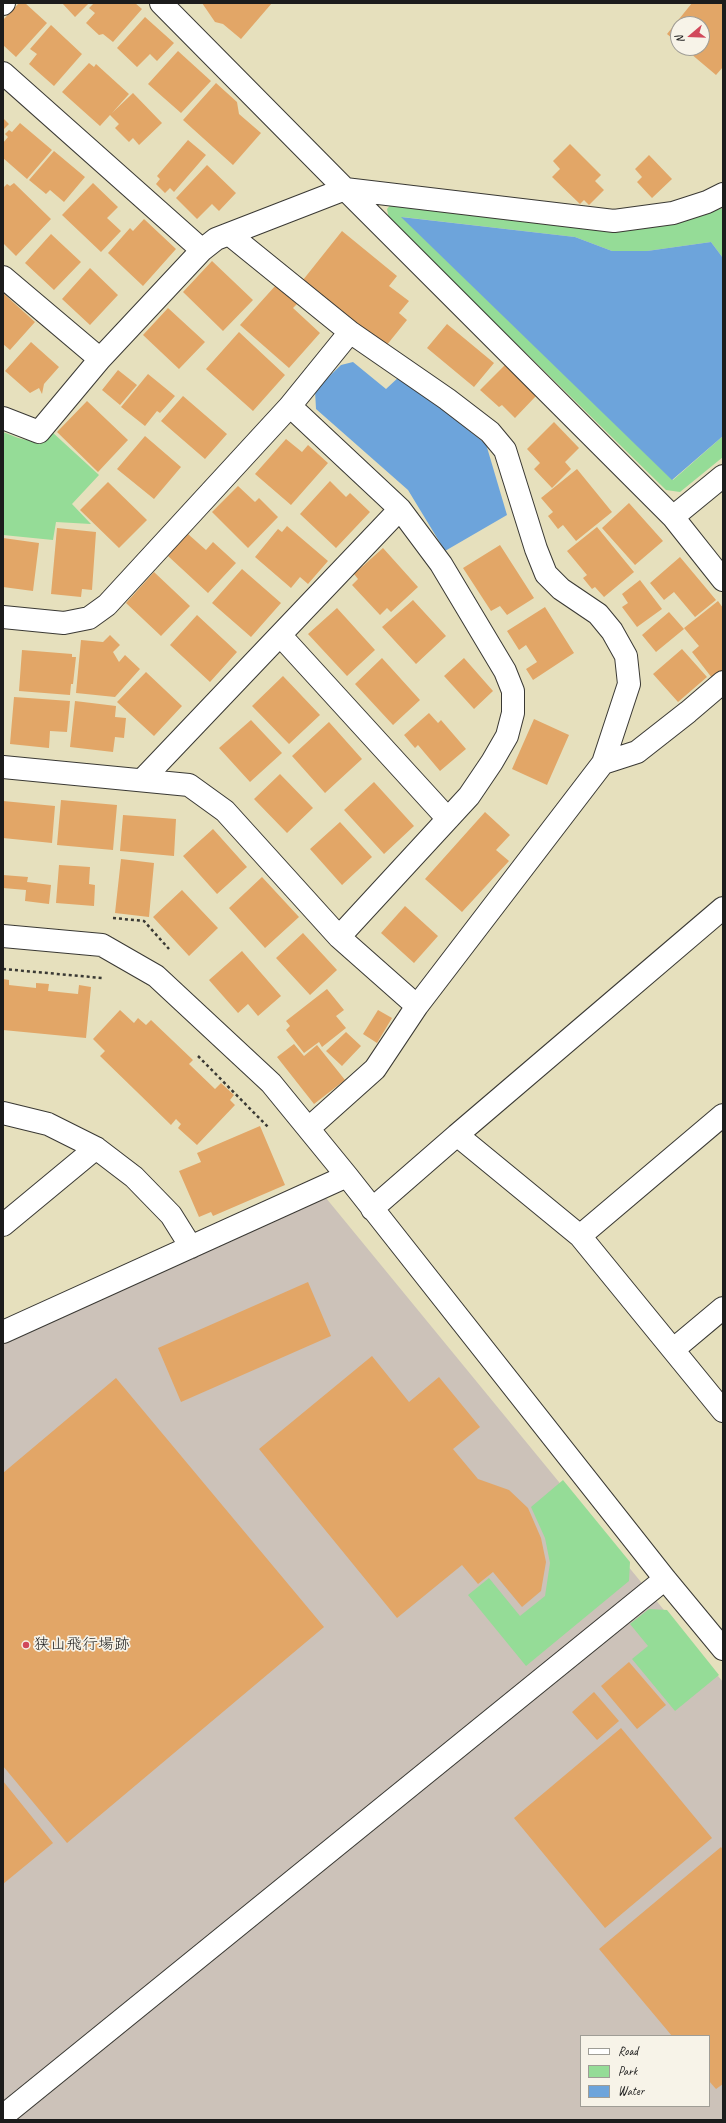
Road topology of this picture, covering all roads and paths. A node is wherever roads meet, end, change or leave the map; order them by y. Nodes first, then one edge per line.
1 (162, 3) edge
2 (3, 73) edge
3 (345, 190) junction
4 (723, 194) edge
5 (229, 234) junction
6 (202, 250) junction
7 (3, 277) edge
8 (350, 332) junction
9 (100, 359) junction
10 (290, 406) junction
11 (3, 418) edge
12 (723, 476) edge
13 (400, 509) junction
14 (673, 516) junction
15 (723, 580) edge
16 (3, 617) edge
17 (280, 635) junction
18 (723, 682) edge
19 (603, 763) junction
20 (3, 768) edge
21 (143, 779) junction
22 (448, 819) junction
23 (723, 908) edge
24 (3, 936) edge
25 (339, 937) junction
26 (3, 969) edge
27 (105, 979) dead end
28 (416, 1006) junction
29 (194, 1052) dead end
30 (3, 1113) edge
31 (723, 1115) edge
32 (309, 1128) junction
33 (271, 1130) dead end
34 (456, 1136) junction
35 (96, 1148) junction
36 (347, 1176) junction
37 (372, 1209) junction
38 (3, 1225) edge
39 (580, 1236) junction
40 (191, 1247) junction
41 (723, 1308) edge
42 (3, 1332) edge
43 (674, 1349) junction
44 (723, 1411) edge
45 (665, 1579) junction
46 (723, 1649) edge
47 (3, 2116) edge

1 - 3 street
2 - 6 street
3 - 4 street
3 - 5 street
3 - 14 street
5 - 6 street
5 - 8 street
6 - 9 street
7 - 9 street
8 - 10 street
8 - 19 street
9 - 11 street
10 - 13 street
10 - 16 street
12 - 14 street
13 - 17 street
13 - 22 street
14 - 15 street
17 - 21 street
17 - 22 street
18 - 19 street
19 - 28 street
20 - 21 street
21 - 25 street
22 - 25 street
23 - 34 street
24 - 32 street
25 - 28 street
26 - 27 path
28 - 32 street
29 - 33 path
30 - 35 street
31 - 39 street
32 - 36 street
34 - 37 street
34 - 39 street
35 - 38 street
35 - 40 street
36 - 37 street
36 - 40 street
37 - 45 street
39 - 43 street
40 - 42 street
41 - 43 street
43 - 44 street
45 - 46 street
45 - 47 street

